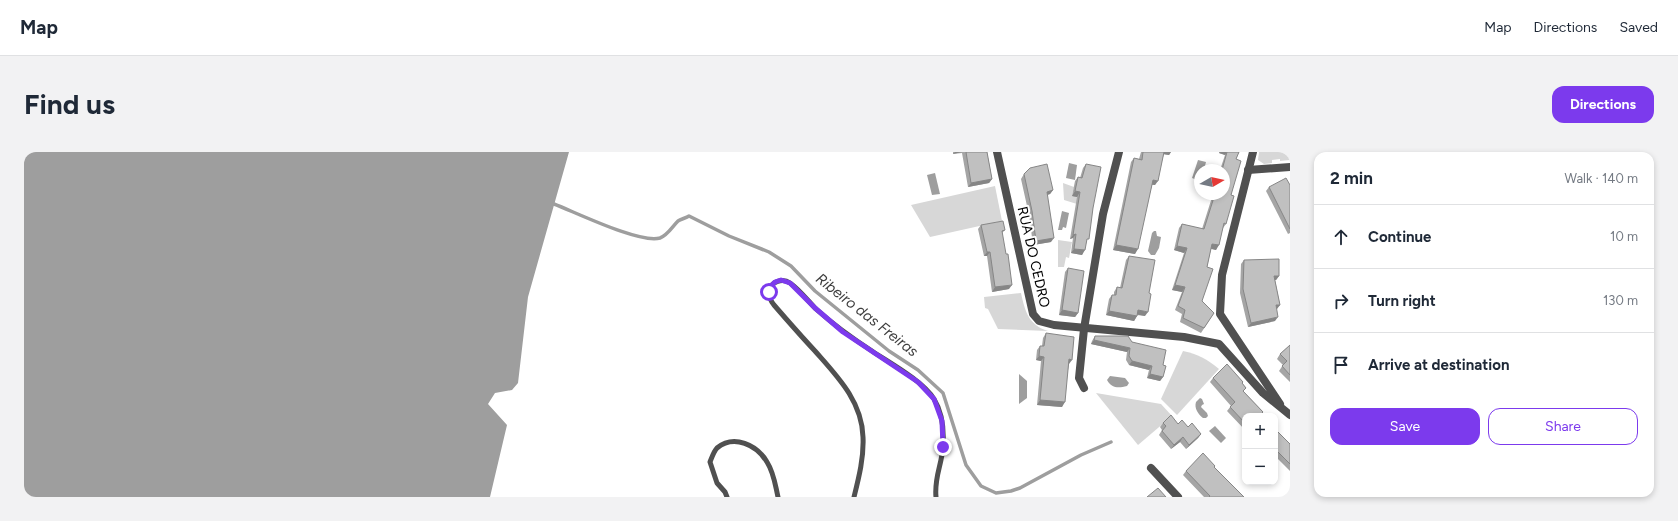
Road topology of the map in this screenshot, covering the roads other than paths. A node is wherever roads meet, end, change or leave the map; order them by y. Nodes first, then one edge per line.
1 (997, 152) edge
2 (1118, 152) edge
3 (1253, 152) edge
4 (1290, 167) edge
5 (1248, 170) junction
6 (1084, 329) junction
7 (1084, 388) dead end
8 (1287, 412) edge
9 (1151, 468) dead end
10 (727, 497) edge
11 (778, 497) edge
12 (854, 497) edge
13 (936, 497) edge
14 (1178, 497) edge

1 - 6 street, RUA DO CEDRO
2 - 6 street
3 - 5 street
4 - 5 street
5 - 8 street
6 - 7 street
6 - 8 street, RUA DO CEDRO
9 - 14 street
10 - 11 lane
12 - 13 lane

